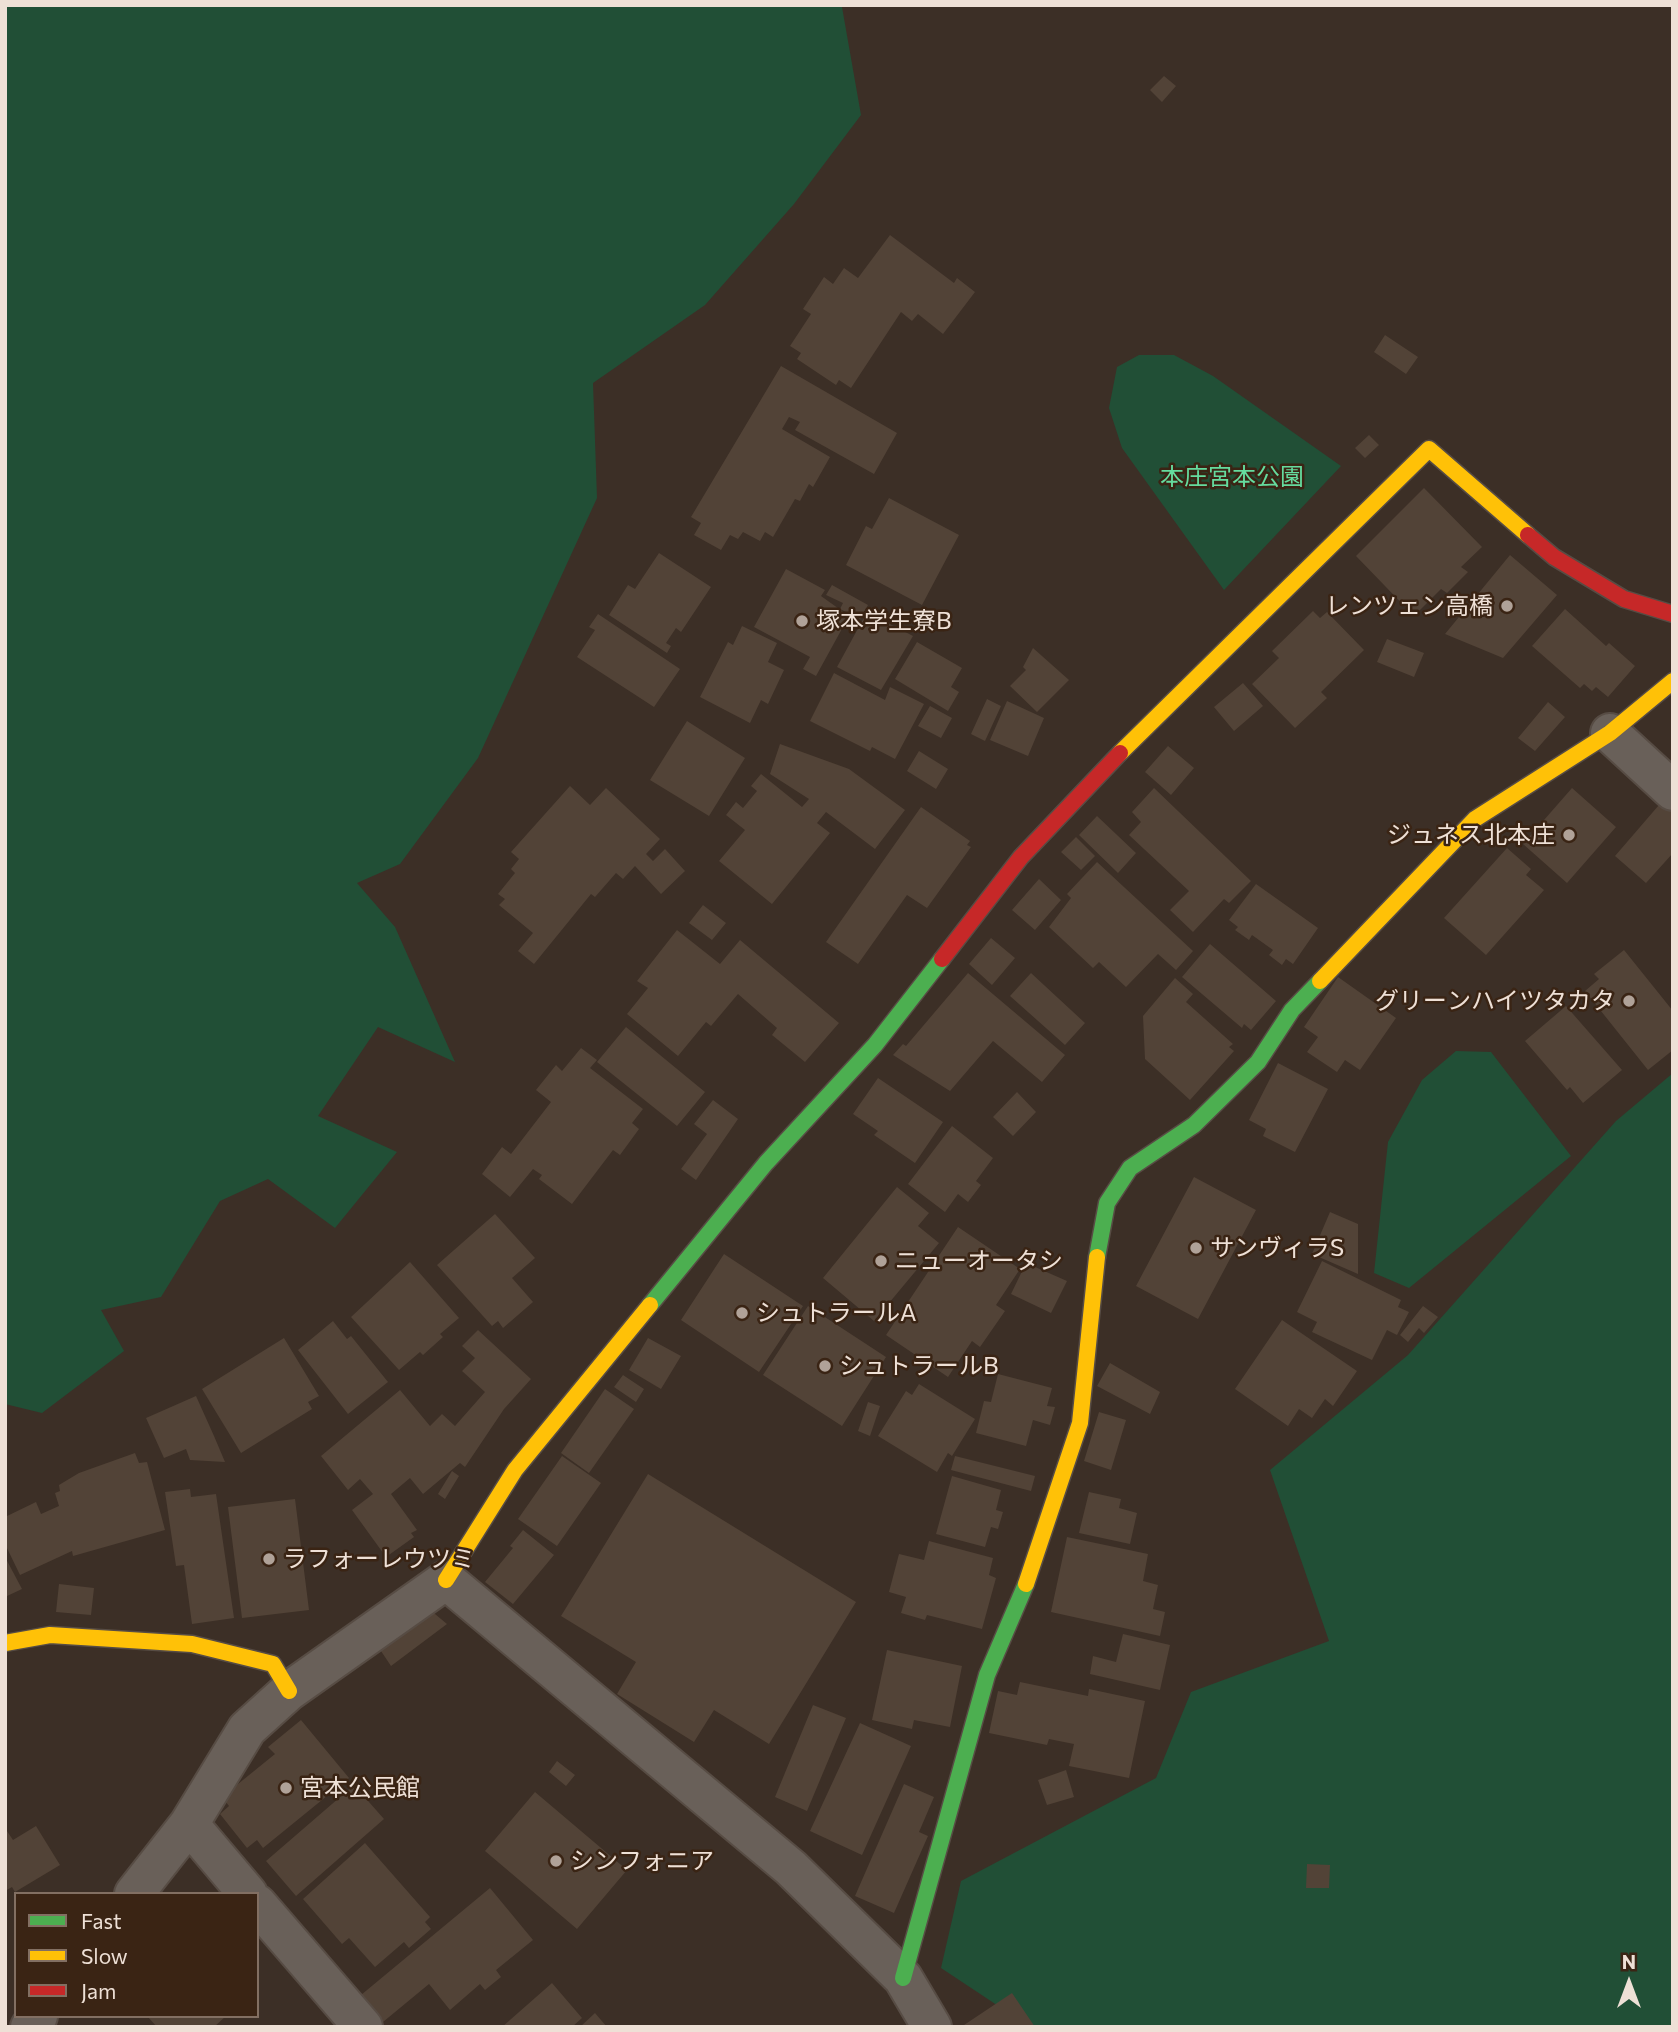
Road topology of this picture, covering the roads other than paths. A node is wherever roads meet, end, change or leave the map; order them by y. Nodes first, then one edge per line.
1 (1673, 614) edge
2 (1673, 681) edge
3 (1610, 733) junction
4 (1673, 791) edge
5 (446, 1580) junction
6 (5, 1643) edge
7 (289, 1691) junction
8 (189, 1824) junction
9 (136, 1892) edge
10 (246, 1892) edge
11 (259, 1906) edge
12 (903, 1978) junction
13 (363, 2027) edge
14 (932, 2027) edge

1 - 5 street
2 - 3 street
3 - 4 street
3 - 12 street
5 - 7 street
5 - 12 street
6 - 7 street
7 - 8 street
8 - 9 street
8 - 10 street
11 - 13 street
12 - 14 street

